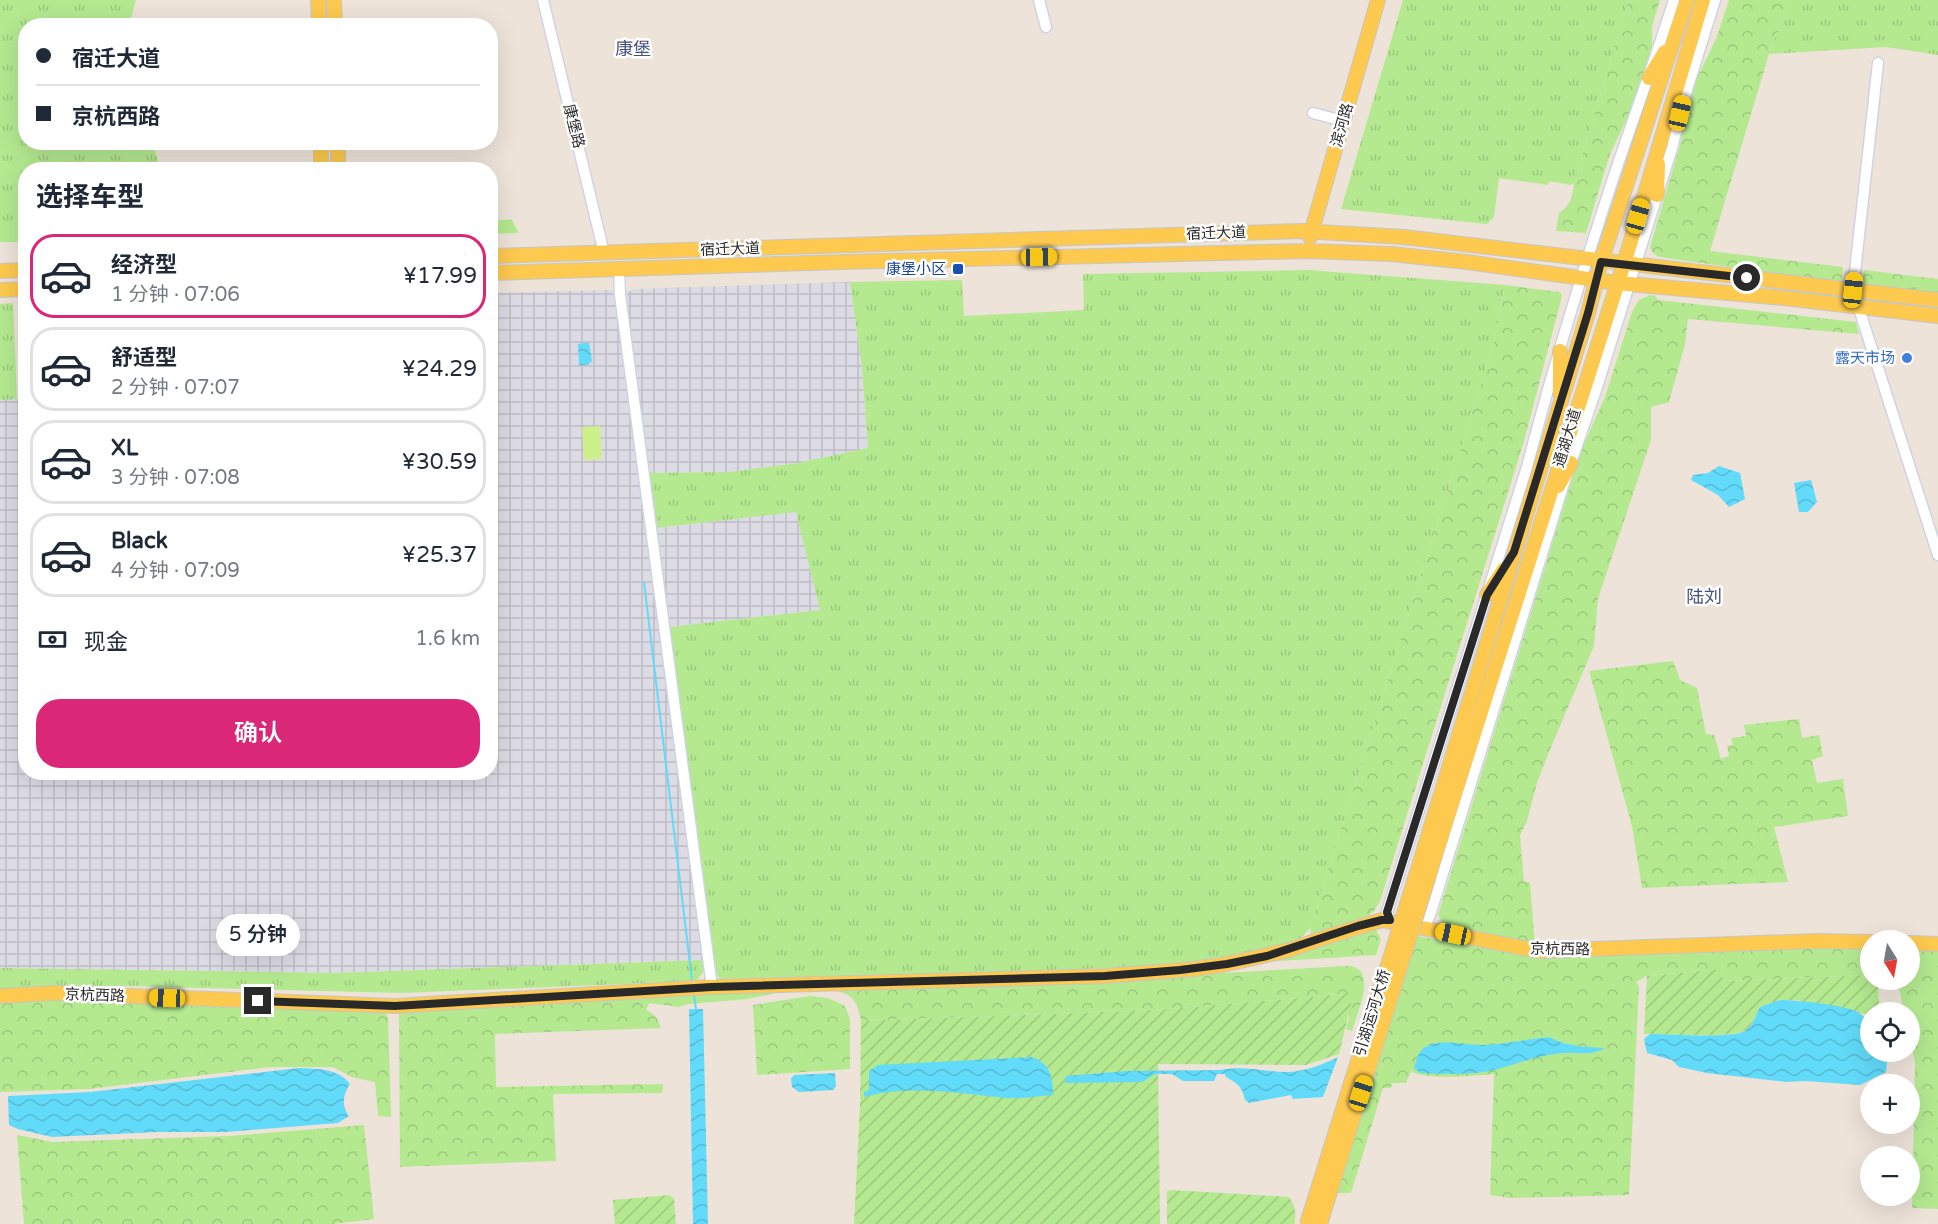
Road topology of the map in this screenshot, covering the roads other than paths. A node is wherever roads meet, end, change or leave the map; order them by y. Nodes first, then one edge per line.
1 (318, 0) edge
2 (334, 0) edge
3 (543, 0) edge
4 (1040, 0) edge
5 (1378, 0) edge
6 (1674, 0) edge
7 (1687, 0) edge
8 (1702, 0) edge
9 (1715, 0) edge
10 (319, 18) edge
11 (335, 18) edge
12 (1046, 27) dead end
13 (1675, 38) junction
14 (1878, 63) dead end
15 (1649, 78) junction
16 (1313, 113) dead end
17 (1343, 121) junction
18 (1657, 150) junction
19 (1624, 195) junction
20 (1657, 195) junction
21 (1642, 203) junction
22 (1311, 231) junction
23 (1307, 251) junction
24 (604, 253) junction
25 (498, 256) edge
26 (1595, 261) junction
27 (1629, 265) junction
28 (619, 269) junction
29 (0, 270) edge
30 (18, 270) edge
31 (498, 273) edge
32 (1589, 280) junction
33 (1623, 284) junction
34 (18, 289) edge
35 (0, 290) edge
36 (1853, 290) junction
37 (1938, 300) edge
38 (1858, 307) junction
39 (1938, 316) edge
40 (1579, 340) junction
41 (1596, 345) junction
42 (1560, 351) junction
43 (1560, 403) junction
44 (1571, 462) junction
45 (1546, 505) junction
46 (1514, 552) junction
47 (1938, 555) edge
48 (1487, 595) junction
49 (1423, 873) junction
50 (1390, 920) junction
51 (1424, 928) junction
52 (1860, 942) edge
53 (1920, 943) edge
54 (1938, 944) edge
55 (712, 987) junction
56 (0, 996) edge
57 (1307, 1224) edge
58 (1320, 1224) edge

1 - 10 main road
2 - 11 main road
3 - 24 street, 康堡路
4 - 12 street
5 - 17 main road, 滨河路
6 - 15 street
7 - 13 main road, 通湖大道
8 - 18 main road, 通湖大道
9 - 20 street
13 - 15 main road
13 - 19 main road, 通湖大道
14 - 36 street
15 - 26 street
16 - 17 street
17 - 22 main road, 滨河路
18 - 20 main road
18 - 21 main road, 通湖大道
19 - 21 main road
19 - 26 main road, 通湖大道
20 - 27 street
21 - 27 main road, 通湖大道
22 - 23 main road, 滨河路
22 - 24 main road, 宿迁大道
22 - 26 main road, 宿迁大道
23 - 28 main road, 宿迁大道
23 - 32 main road, 宿迁大道
24 - 25 main road, 宿迁大道
26 - 27 main road, 宿迁大道
26 - 32 main road, 通湖大道
27 - 33 main road, 通湖大道
27 - 36 main road, 宿迁大道
28 - 31 main road, 宿迁大道
28 - 55 street
29 - 30 main road
32 - 33 main road, 宿迁大道
32 - 40 main road, 通湖大道
32 - 42 street
33 - 38 main road, 宿迁大道
33 - 41 main road, 通湖大道
33 - 44 street
34 - 35 main road
36 - 37 main road, 宿迁大道
36 - 38 street
38 - 39 main road, 宿迁大道
38 - 47 street
40 - 41 main road
40 - 43 main road, 通湖大道
41 - 45 main road, 通湖大道
42 - 43 main road
42 - 48 street
43 - 46 main road, 通湖大道
44 - 45 main road
44 - 51 street
45 - 49 main road, 通湖大道
46 - 48 main road
46 - 49 main road, 通湖大道
48 - 50 street
49 - 57 main road, 引湖运河大桥, bridge
49 - 58 main road, 引湖运河大桥, bridge
50 - 51 main road, 京杭西路
50 - 55 main road, 京杭西路
51 - 52 main road, 京杭西路
53 - 54 main road
55 - 56 main road, 京杭西路

